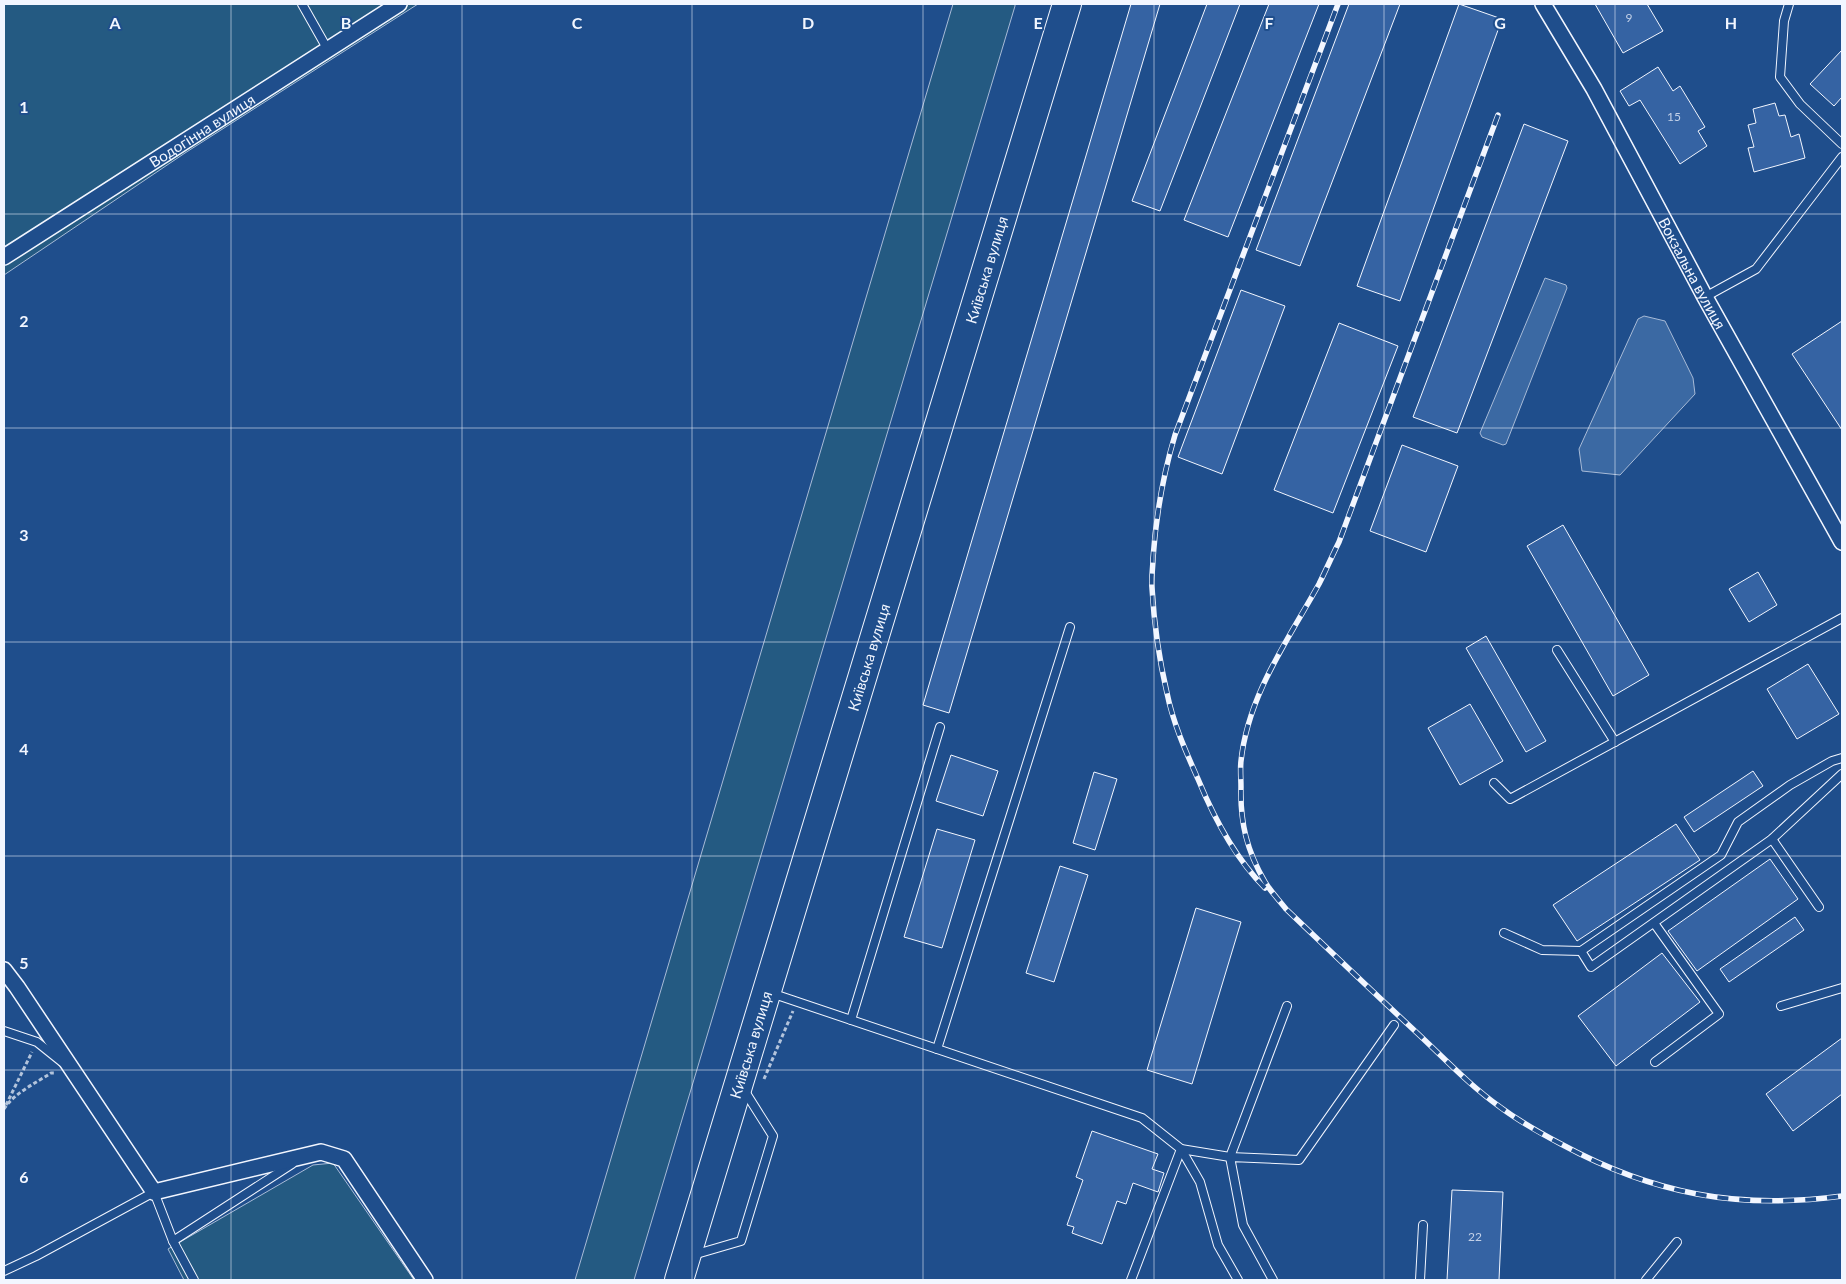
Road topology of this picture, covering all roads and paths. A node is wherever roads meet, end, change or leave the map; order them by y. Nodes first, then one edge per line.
1 (302, 4) edge
2 (399, 4) edge
3 (1067, 4) edge
4 (1543, 4) edge
5 (1789, 4) edge
6 (328, 50) junction
7 (1842, 144) edge
8 (1842, 157) edge
9 (4, 257) edge
10 (1705, 297) junction
11 (1842, 542) edge
12 (1842, 618) edge
13 (1070, 627) dead end
14 (1557, 650) dead end
15 (940, 727) dead end
16 (1615, 742) junction
17 (1842, 758) edge
18 (1842, 774) edge
19 (1494, 783) dead end
20 (1772, 839) junction
21 (1819, 907) dead end
22 (1654, 923) junction
23 (1504, 933) dead end
24 (1581, 951) junction
25 (4, 970) edge
26 (1842, 988) edge
27 (767, 991) junction
28 (797, 1002) junction
29 (1287, 1006) dead end
30 (1781, 1006) dead end
31 (851, 1020) junction
32 (1394, 1025) dead end
33 (4, 1031) edge
34 (37, 1042) junction
35 (938, 1049) junction
36 (1655, 1062) dead end
37 (71, 1070) junction
38 (752, 1081) junction
39 (6, 1105) junction
40 (4, 1109) edge
41 (1181, 1149) junction
42 (302, 1157) junction
43 (1230, 1158) junction
44 (154, 1192) junction
45 (1423, 1225) dead end
46 (173, 1241) junction
47 (1677, 1242) dead end
48 (683, 1268) edge
49 (4, 1271) edge
50 (194, 1280) edge
51 (425, 1280) edge
52 (1130, 1280) edge
53 (1238, 1280) edge
54 (1272, 1280) edge
55 (1420, 1280) edge
56 (1646, 1280) edge

1 - 6 lane
2 - 6 street, Водогінна вулиця
3 - 27 highway, Київська вулиця
4 - 10 street, Вокзальна вулиця
5 - 7 lane
6 - 9 street, Водогінна вулиця
8 - 10 lane
10 - 11 street, Вокзальна вулиця
12 - 16 lane
13 - 35 lane
14 - 16 lane
15 - 31 lane
16 - 19 lane
17 - 24 lane
18 - 20 lane
20 - 21 lane
20 - 22 lane
22 - 24 lane
22 - 36 lane
23 - 24 lane
25 - 37 street
26 - 30 lane
27 - 28 lane
27 - 38 highway, Київська вулиця
28 - 31 lane
28 - 38 path
29 - 43 lane
31 - 35 lane
32 - 43 lane
33 - 34 lane
34 - 37 lane
34 - 39 path
35 - 41 lane
37 - 39 path
37 - 44 street
38 - 48 highway, Київська вулиця
38 - 48 lane
39 - 40 path
41 - 43 lane
41 - 52 lane
41 - 53 lane
42 - 44 street
42 - 46 lane
42 - 51 street
43 - 54 lane
44 - 46 lane
44 - 49 lane
45 - 55 lane
46 - 50 lane
47 - 56 lane

